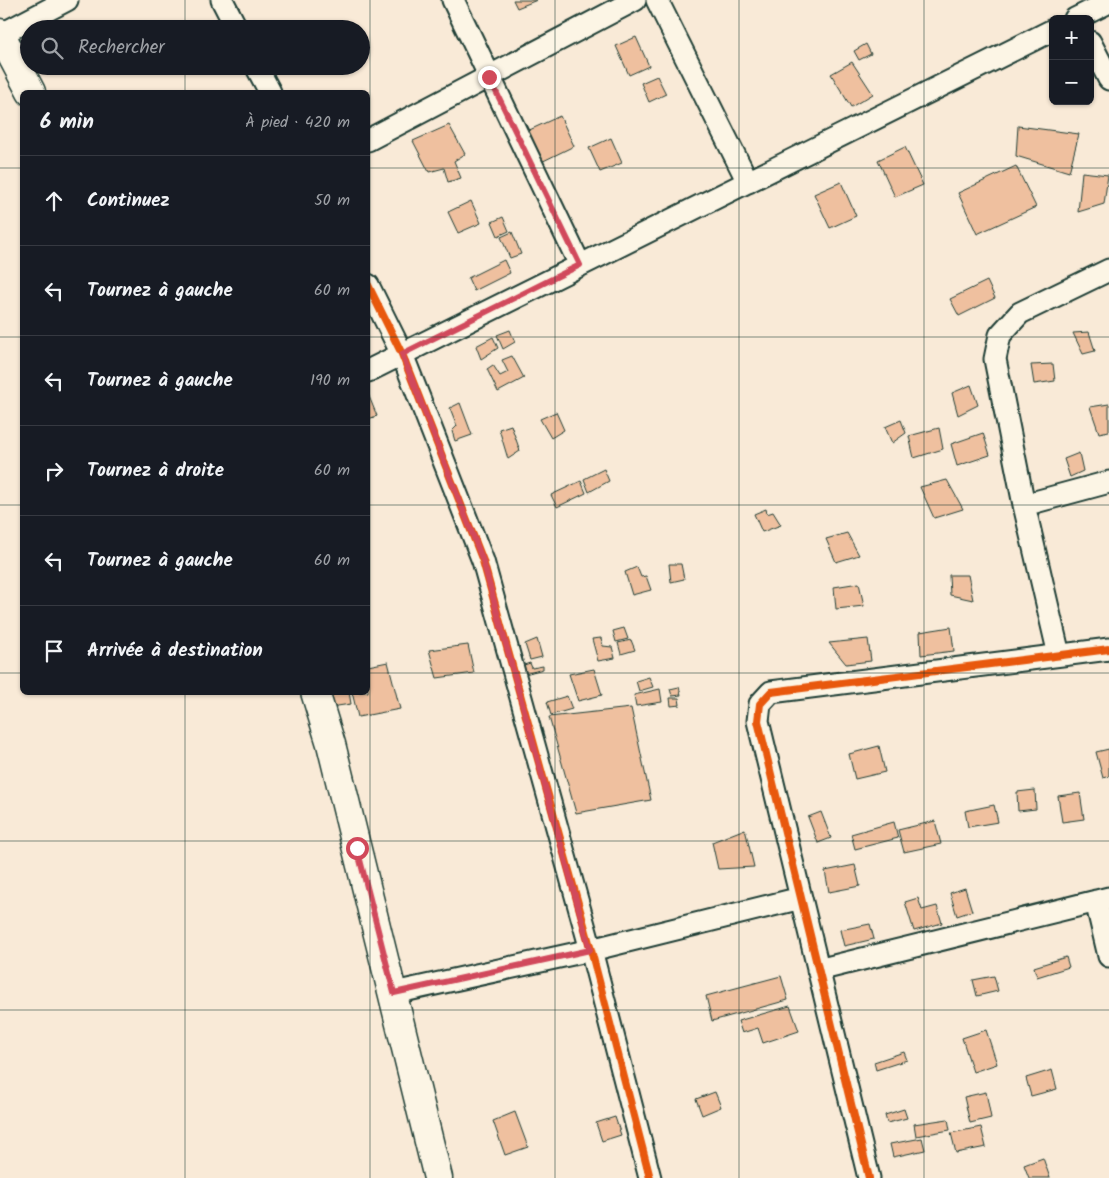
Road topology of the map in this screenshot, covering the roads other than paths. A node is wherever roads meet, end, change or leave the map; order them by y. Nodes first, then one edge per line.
1 (67, 0) edge
2 (222, 0) edge
3 (453, 0) edge
4 (635, 0) edge
5 (656, 0) edge
6 (1109, 2) edge
7 (1075, 14) edge
8 (28, 20) edge
9 (232, 20) edge
10 (20, 24) edge
11 (1049, 32) edge
12 (0, 34) edge
13 (1094, 50) edge
14 (20, 71) edge
15 (22, 75) edge
16 (261, 75) edge
17 (489, 77) junction
18 (1109, 79) edge
19 (30, 90) edge
20 (269, 90) edge
21 (370, 139) edge
22 (748, 182) junction
23 (580, 265) junction
24 (1109, 270) edge
25 (370, 289) edge
26 (402, 354) junction
27 (370, 370) edge
28 (1109, 482) edge
29 (1024, 505) junction
30 (1109, 649) edge
31 (1059, 655) junction
32 (316, 695) edge
33 (801, 898) junction
34 (1102, 899) edge
35 (590, 950) junction
36 (1109, 956) edge
37 (818, 970) junction
38 (394, 993) junction
39 (438, 1178) edge
40 (650, 1178) edge
41 (869, 1178) edge

1 - 8 street
2 - 9 street
3 - 17 street
4 - 17 street
5 - 22 street
6 - 7 street
10 - 12 street
11 - 22 street
12 - 14 main road
13 - 18 street
15 - 19 main road
16 - 20 street
17 - 21 street
17 - 23 street
22 - 23 street
23 - 26 street
24 - 29 street
25 - 26 street
26 - 27 street
26 - 35 street
28 - 29 street
29 - 31 street
30 - 31 street
31 - 33 street
32 - 38 main road
33 - 35 street
33 - 37 street
34 - 36 street
34 - 37 street
35 - 38 street
35 - 40 street
37 - 41 street
38 - 39 main road

